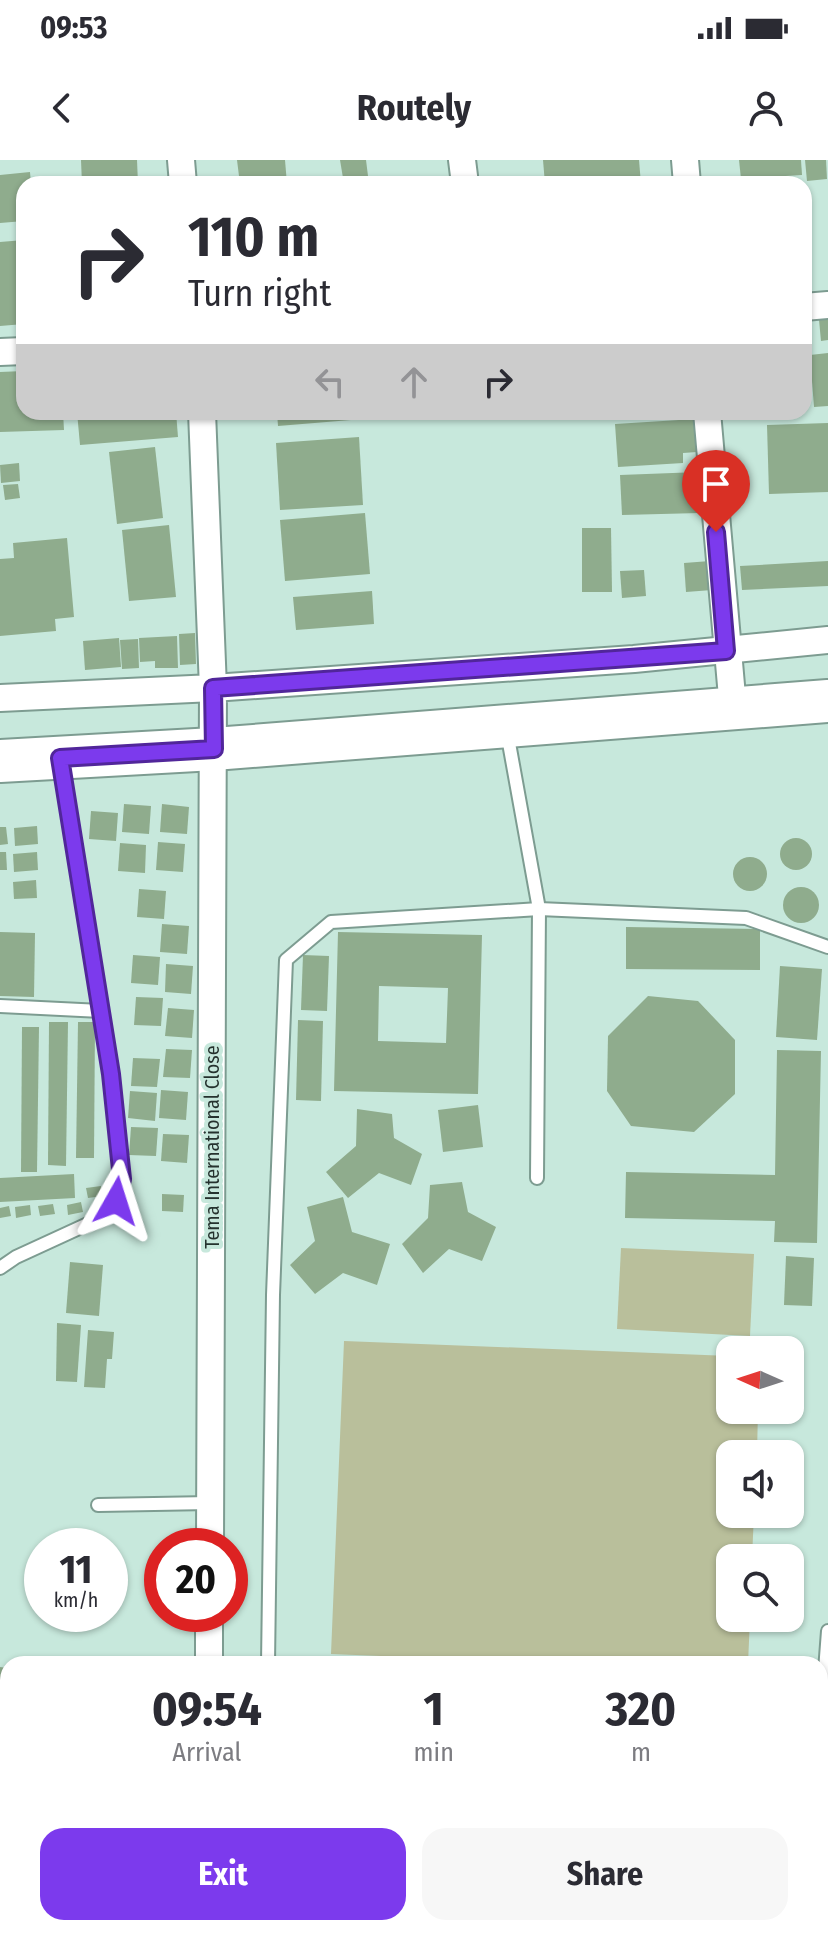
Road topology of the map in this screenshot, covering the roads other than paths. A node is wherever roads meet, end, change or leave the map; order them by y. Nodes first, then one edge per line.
1 (202, 420) edge
2 (708, 420) edge
3 (828, 640) edge
4 (726, 651) junction
5 (213, 688) junction
6 (0, 698) edge
7 (828, 701) edge
8 (733, 708) junction
9 (505, 726) junction
10 (214, 749) junction
11 (60, 758) junction
12 (0, 761) edge
13 (539, 909) junction
14 (828, 947) edge
15 (0, 1006) edge
16 (101, 1011) junction
17 (537, 1178) dead end
18 (0, 1268) edge
19 (210, 1503) junction
20 (98, 1505) dead end
21 (210, 1528) edge
22 (828, 1631) edge
23 (209, 1632) edge
24 (209, 1656) edge
25 (268, 1656) edge
26 (826, 1656) edge

1 - 5 street, Tema International Close
2 - 4 street
3 - 4 street
4 - 5 street
4 - 8 street
5 - 6 street
5 - 10 street, Tema International Close
7 - 8 highway
8 - 9 highway
9 - 10 highway
9 - 13 lane
10 - 11 highway
10 - 19 street, Tema International Close
11 - 12 highway
11 - 16 lane
13 - 14 lane
13 - 17 lane
13 - 25 lane
15 - 16 lane
16 - 18 lane
19 - 20 lane
19 - 21 street, Tema International Close
22 - 26 lane
23 - 24 street

